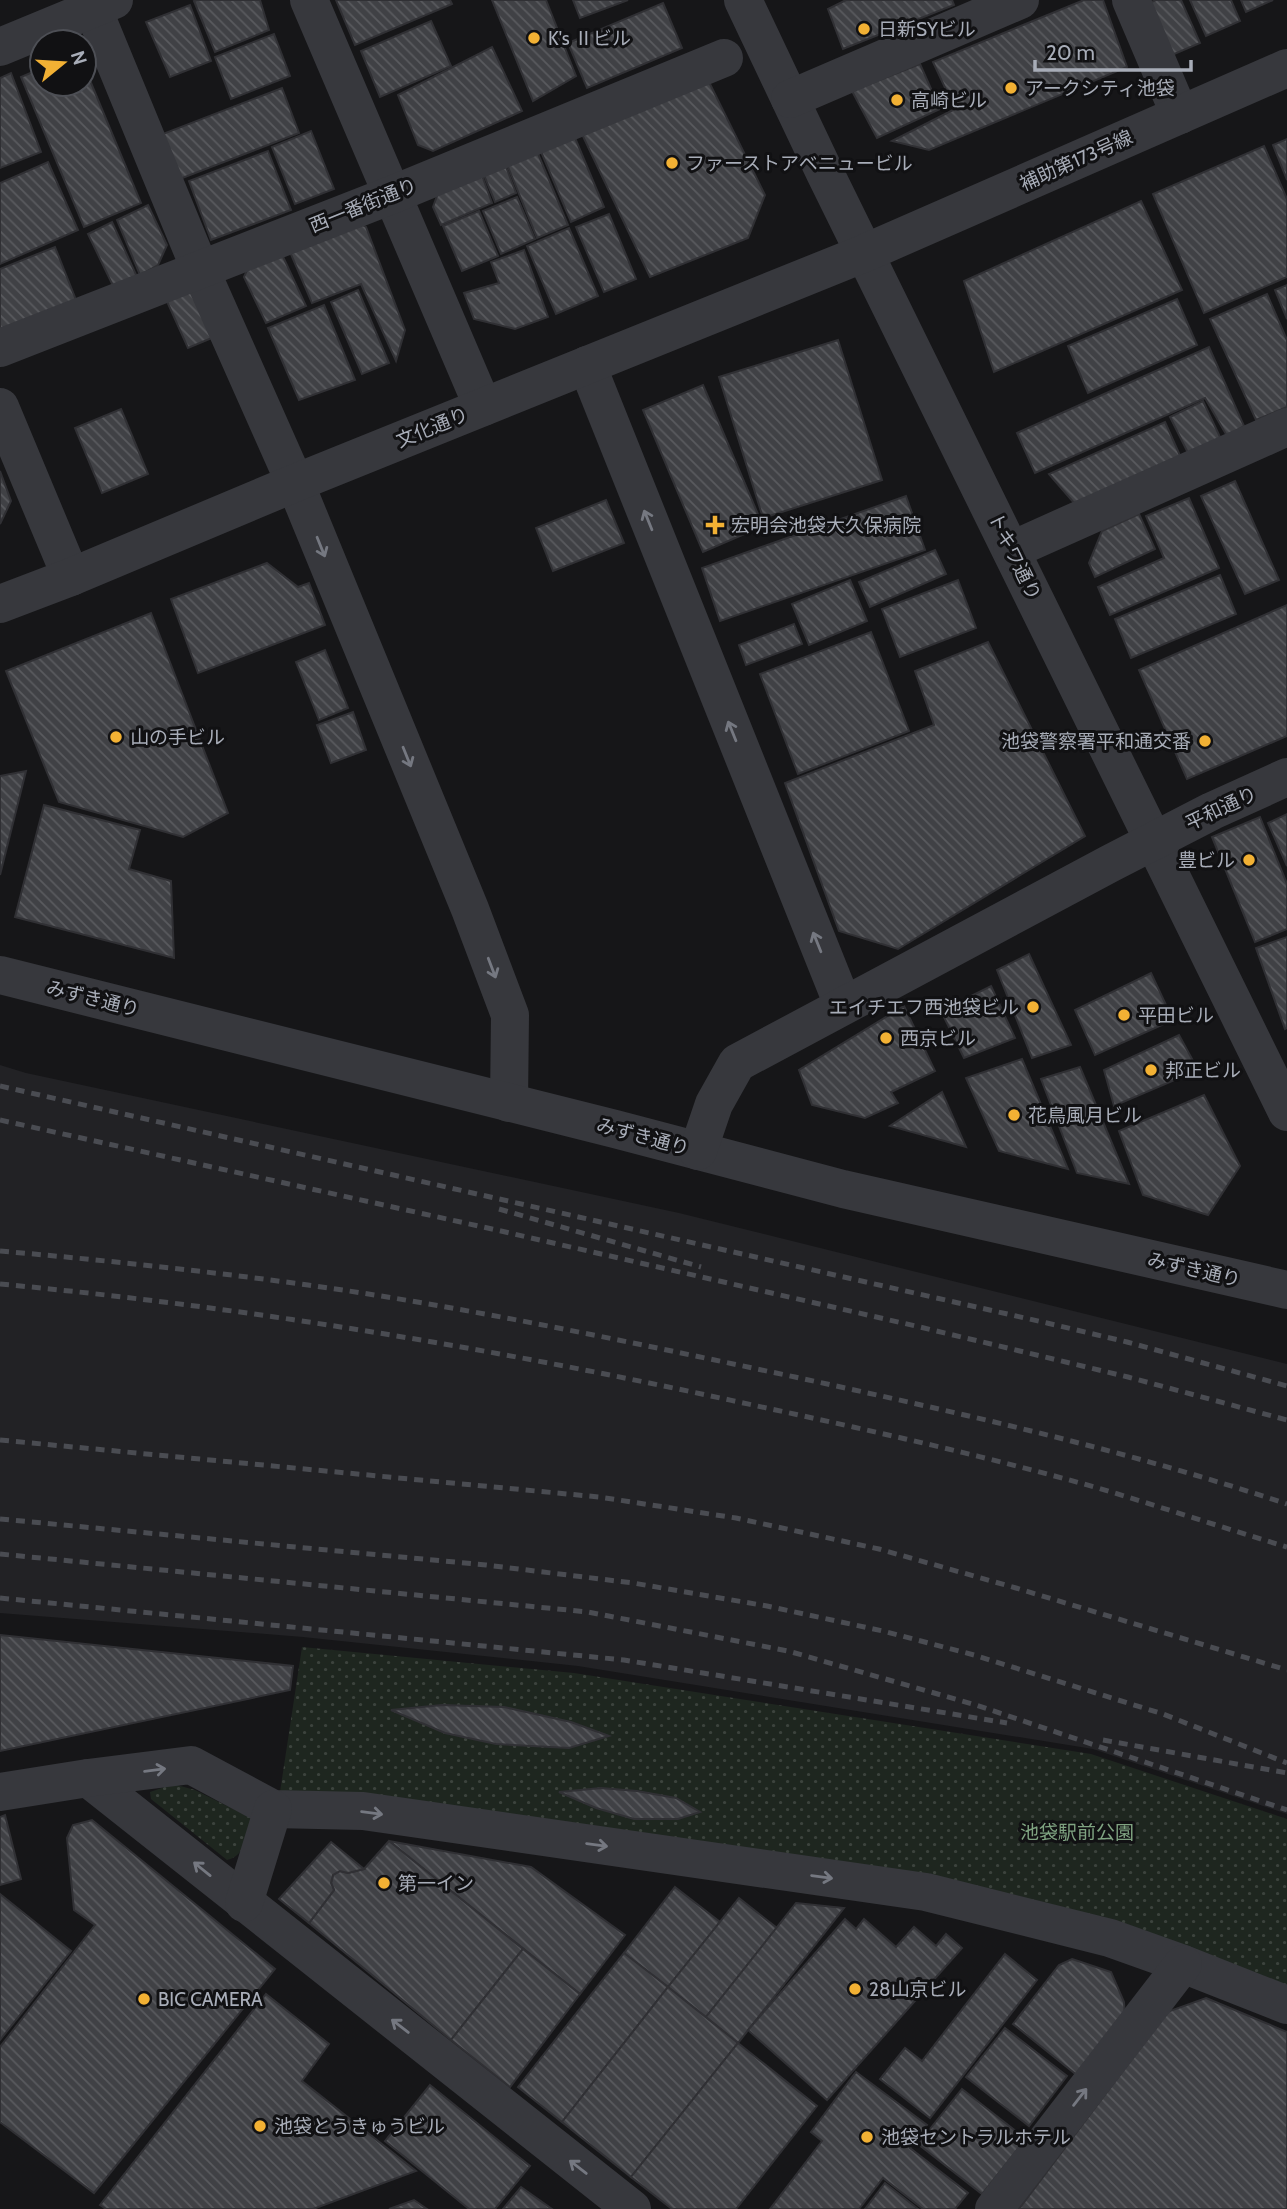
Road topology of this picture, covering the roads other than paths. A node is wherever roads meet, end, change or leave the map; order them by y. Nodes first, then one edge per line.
1 (309, 0) edge
2 (743, 0) edge
3 (1020, 0) edge
4 (1132, 0) edge
5 (103, 5) edge
6 (0, 47) edge
7 (724, 58) dead end
8 (1287, 68) edge
9 (790, 99) junction
10 (1180, 115) junction
11 (394, 194) junction
12 (865, 253) junction
13 (200, 269) junction
14 (0, 348) edge
15 (587, 365) junction
16 (0, 407) edge
17 (483, 407) junction
18 (1287, 427) edge
19 (295, 483) junction
20 (1012, 550) junction
21 (71, 577) junction
22 (0, 604) edge
23 (1287, 777) edge
24 (1155, 840) junction
25 (0, 975) edge
26 (843, 1006) junction
27 (509, 1103) junction
28 (1287, 1112) edge
29 (698, 1151) junction
30 (1287, 1290) edge
31 (88, 1778) junction
32 (0, 1792) edge
33 (273, 1810) junction
34 (244, 1903) junction
35 (1184, 1964) junction
36 (1287, 2006) edge
37 (632, 2209) edge
38 (994, 2209) edge

1 - 11 street
2 - 9 street, トキワ通り
3 - 9 street
4 - 10 street
5 - 6 street
5 - 13 street
7 - 11 street, 西一番街通り
8 - 10 street, 補助第173号線
9 - 12 street, トキワ通り
10 - 12 street, 補助第173号線
11 - 13 street, 西一番街通り
11 - 17 street
12 - 15 street, 文化通り
12 - 20 street, トキワ通り
13 - 14 street, 西一番街通り
13 - 19 street
15 - 17 street, 文化通り
26 -> 15 street
16 - 21 street
17 - 19 street, 文化通り
18 - 20 street
19 - 21 street, 文化通り
19 -> 27 street
20 - 24 street, トキワ通り
21 - 22 street, 文化通り
23 - 24 street, 平和通り
24 - 26 street, 平和通り
24 - 28 street, トキワ通り
25 - 27 street, みずき通り
26 - 29 street, 平和通り
27 - 29 street, みずき通り
29 - 30 street, みずき通り
31 - 32 street
31 -> 33 street
34 -> 31 street
33 - 34 street
33 -> 35 street
37 -> 34 street
35 - 36 street
38 -> 35 street

